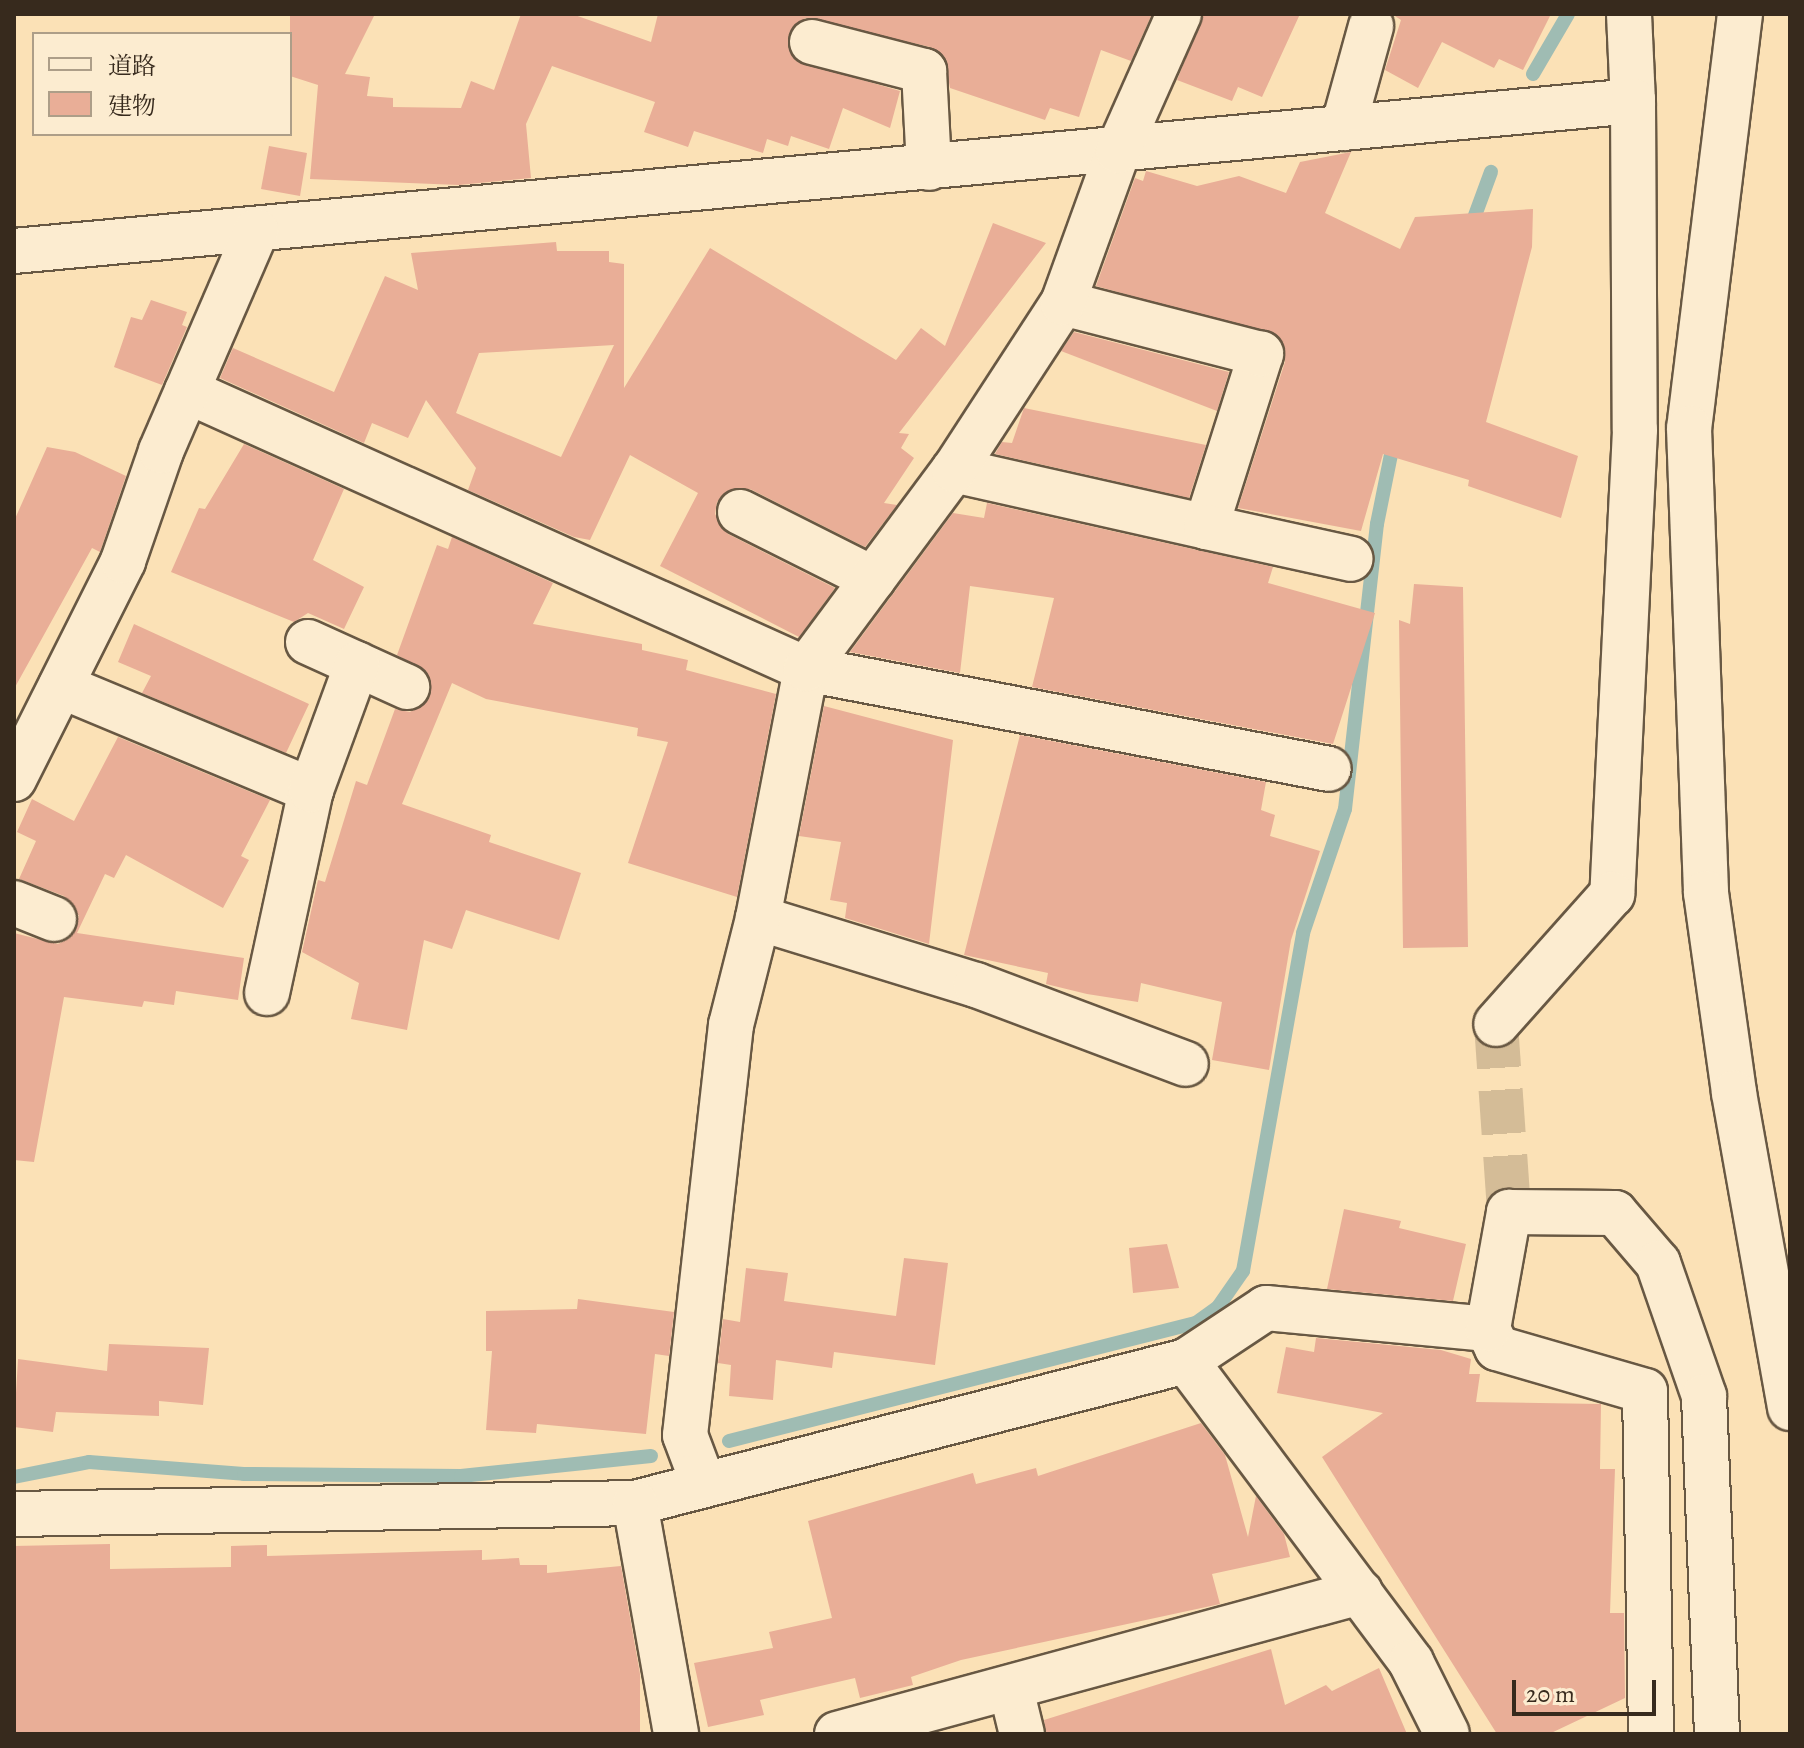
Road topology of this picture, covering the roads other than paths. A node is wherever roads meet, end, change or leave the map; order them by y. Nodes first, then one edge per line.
1 (1179, 14) edge
2 (1629, 14) edge
3 (1740, 14) edge
4 (1371, 26) dead end
5 (812, 42) dead end
6 (1633, 101) junction
7 (1343, 128) junction
8 (1118, 151) junction
9 (929, 168) junction
10 (256, 231) junction
11 (14, 251) edge
12 (1063, 303) junction
13 (187, 391) junction
14 (954, 470) junction
15 (740, 512) dead end
16 (1206, 527) junction
17 (1351, 559) dead end
18 (873, 579) junction
19 (308, 642) dead end
20 (357, 664) junction
21 (806, 669) junction
22 (61, 686) junction
23 (407, 687) dead end
24 (1329, 769) dead end
25 (14, 779) edge
26 (311, 790) junction
27 (14, 903) edge
28 (758, 918) junction
29 (54, 919) dead end
30 (267, 993) dead end
31 (1496, 1024) dead end
32 (1186, 1064) dead end
33 (1488, 1329) junction
34 (1186, 1361) junction
35 (1790, 1408) edge
36 (703, 1483) junction
37 (635, 1503) junction
38 (14, 1514) edge
39 (1360, 1592) junction
40 (1011, 1689) junction
41 (676, 1734) edge
42 (837, 1734) edge
43 (1022, 1734) edge
44 (1447, 1734) edge
45 (1651, 1734) edge
46 (1717, 1734) edge

1 - 8 street
2 - 6 street
3 - 35 street
4 - 7 street
5 - 9 street
6 - 7 street
6 - 31 street
7 - 8 street
8 - 9 street
8 - 12 street
9 - 10 street
10 - 11 street
10 - 13 street
12 - 14 street
12 - 16 street
13 - 21 street
13 - 22 street
14 - 16 street
14 - 18 street
15 - 18 street
16 - 17 street
18 - 21 street
19 - 20 street
20 - 23 street
20 - 26 street
21 - 24 street
21 - 28 street
22 - 25 street
22 - 26 street
26 - 30 street
27 - 29 street
28 - 32 street
28 - 36 street
33 - 34 street
33 - 45 street
33 - 46 street
34 - 36 street
34 - 39 street
36 - 37 street
37 - 38 street
37 - 41 street
39 - 40 street
39 - 44 street
40 - 42 street
40 - 43 street

